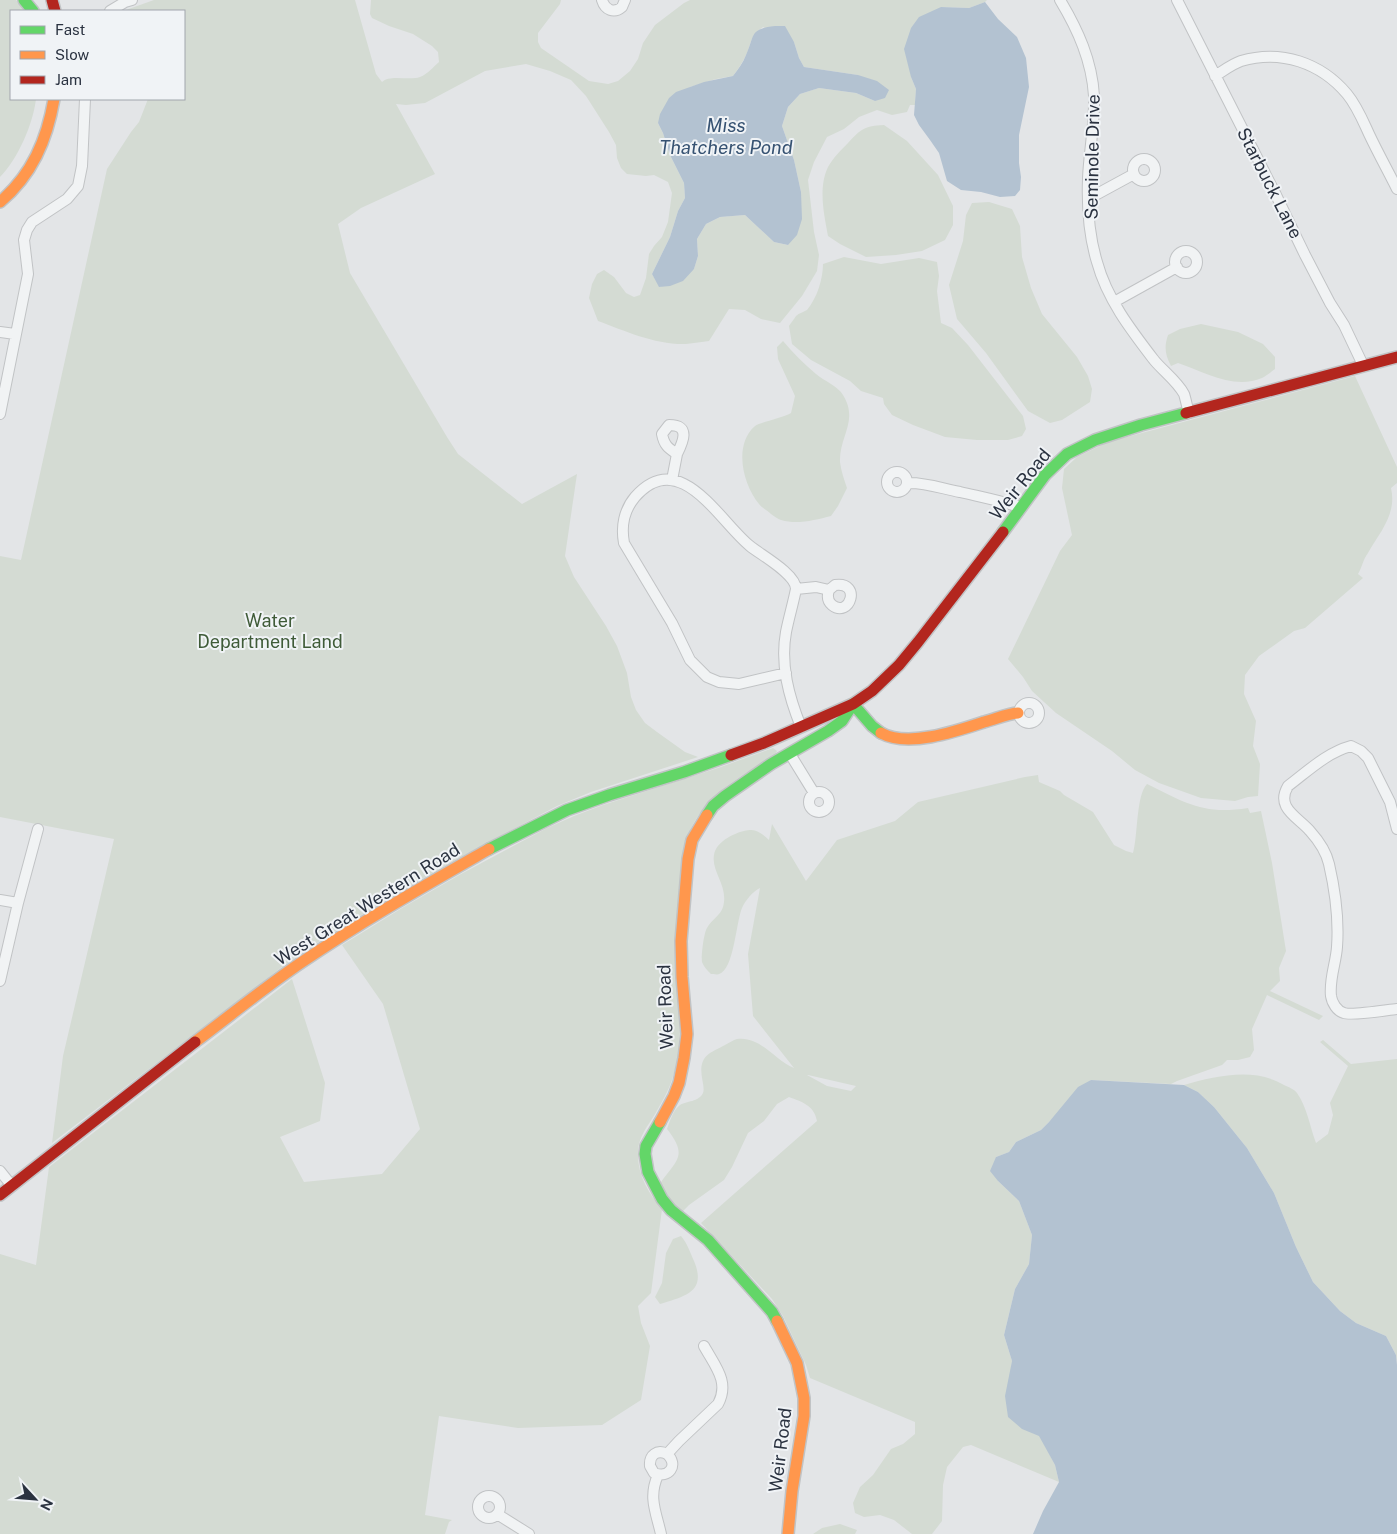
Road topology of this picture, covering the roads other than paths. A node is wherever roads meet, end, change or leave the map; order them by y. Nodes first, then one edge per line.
1 (24, 0) edge
2 (132, 0) edge
3 (602, 0) edge
4 (625, 0) edge
5 (1060, 0) edge
6 (1176, 0) edge
7 (32, 10) edge
8 (112, 10) edge
9 (1214, 76) junction
10 (43, 100) edge
11 (54, 100) edge
12 (85, 100) edge
13 (1134, 174) dead end
14 (0, 188) edge
15 (1397, 189) edge
16 (1088, 199) junction
17 (0, 202) edge
18 (1177, 267) dead end
19 (1114, 302) junction
20 (0, 332) edge
21 (15, 334) junction
22 (1397, 357) edge
23 (1363, 366) junction
24 (1189, 412) junction
25 (0, 414) edge
26 (677, 454) dead end
27 (672, 480) junction
28 (907, 483) dead end
29 (1020, 507) junction
30 (796, 589) junction
31 (829, 590) dead end
32 (786, 673) junction
33 (853, 704) junction
34 (1018, 713) dead end
35 (801, 727) junction
36 (790, 754) junction
37 (814, 793) dead end
38 (38, 829) dead end
39 (1397, 829) edge
40 (0, 900) edge
41 (18, 903) junction
42 (0, 981) edge
43 (1397, 1009) edge
44 (0, 1171) edge
45 (12, 1186) junction
46 (0, 1195) edge
47 (704, 1346) dead end
48 (667, 1454) junction
49 (658, 1475) junction
50 (496, 1514) dead end
51 (529, 1534) edge
52 (661, 1534) edge
53 (788, 1534) edge

1 - 7 main road
2 - 8 street
3 - 4 street
5 - 16 street, Seminole Drive
6 - 9 street, Starbuck Lane
9 - 15 street
9 - 23 street, Starbuck Lane
10 - 14 main road
11 - 17 main road
12 - 21 street
13 - 16 street
16 - 19 street, Seminole Drive
18 - 19 street
19 - 24 street, Seminole Drive
20 - 21 street
21 - 25 street
22 - 23 main road, Weir Road
23 - 24 main road, Weir Road
24 - 29 main road, Weir Road
26 - 27 street
27 - 30 street
27 - 32 street
28 - 29 street
29 - 33 main road, Weir Road
30 - 31 street
30 - 32 street
32 - 35 street
33 - 34 main road
33 - 35 main road, Weir Road
33 - 36 main road, Weir Road
35 - 45 main road, West Great Western Road
36 - 37 street
36 - 53 main road, Weir Road
38 - 41 street
39 - 43 street
40 - 41 street
41 - 42 street
44 - 45 street
45 - 46 main road, West Great Western Road
47 - 48 street
48 - 49 street
48 - 49 street
49 - 52 street
50 - 51 street

